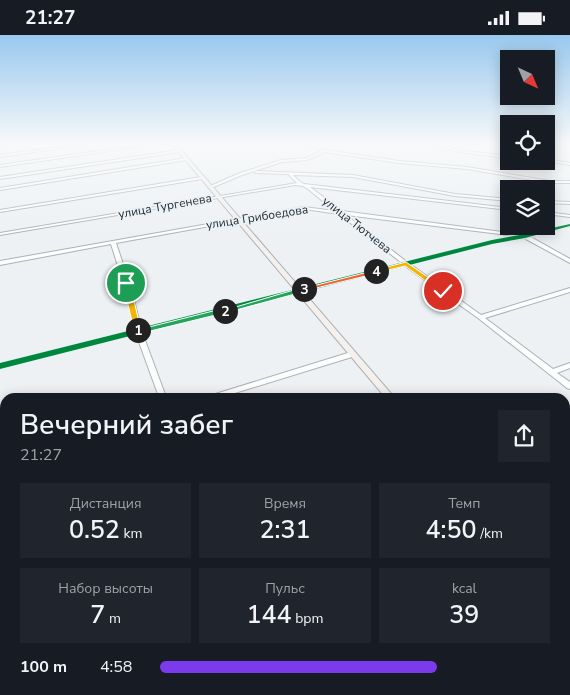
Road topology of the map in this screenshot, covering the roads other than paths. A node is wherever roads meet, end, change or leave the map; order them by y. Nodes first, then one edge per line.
1 (28, 174) edge
2 (94, 174) edge
3 (198, 174) edge
4 (244, 174) edge
5 (290, 174) edge
6 (315, 174) edge
7 (501, 174) edge
8 (0, 178) edge
9 (202, 178) junction
10 (570, 182) edge
11 (302, 184) junction
12 (210, 187) junction
13 (0, 189) edge
14 (218, 197) junction
15 (500, 199) edge
16 (555, 202) edge
17 (568, 203) edge
18 (500, 208) edge
19 (0, 211) edge
20 (340, 212) junction
21 (555, 213) edge
22 (570, 214) edge
23 (236, 220) junction
24 (570, 225) edge
25 (0, 234) edge
26 (525, 237) junction
27 (113, 242) junction
28 (570, 261) edge
29 (0, 263) edge
30 (406, 264) junction
31 (570, 290) edge
32 (298, 291) junction
33 (480, 317) junction
34 (138, 332) junction
35 (353, 354) junction
36 (570, 365) edge
37 (0, 366) edge
38 (552, 372) junction
39 (570, 386) edge
40 (161, 393) edge
41 (228, 393) edge
42 (387, 393) edge

1 - 8 street
2 - 13 street
3 - 9 street
4 - 12 street
5 - 11 street, улица Тютчева
6 - 15 street
7 - 10 street
9 - 12 street
9 - 19 street
11 - 14 street, улица Тургенева
11 - 18 street, улица Тургенева
11 - 20 street, улица Тютчева
12 - 14 street
14 - 23 street
14 - 25 street, улица Тургенева
16 - 17 street
17 - 22 street
20 - 23 street, улица Грибоедова
20 - 26 street, улица Грибоедова
20 - 30 street, улица Тютчева
21 - 22 street
23 - 27 street, улица Грибоедова
23 - 32 street
24 - 26 street
26 - 28 street, улица Грибоедова
26 - 30 street
27 - 29 street, улица Грибоедова
27 - 34 street
30 - 32 street
30 - 33 street, улица Тютчева
31 - 33 street
32 - 34 street
32 - 35 street
33 - 38 street, улица Тютчева
34 - 37 street
34 - 40 street
35 - 41 street
35 - 42 street
36 - 38 street
38 - 39 street, улица Тютчева

